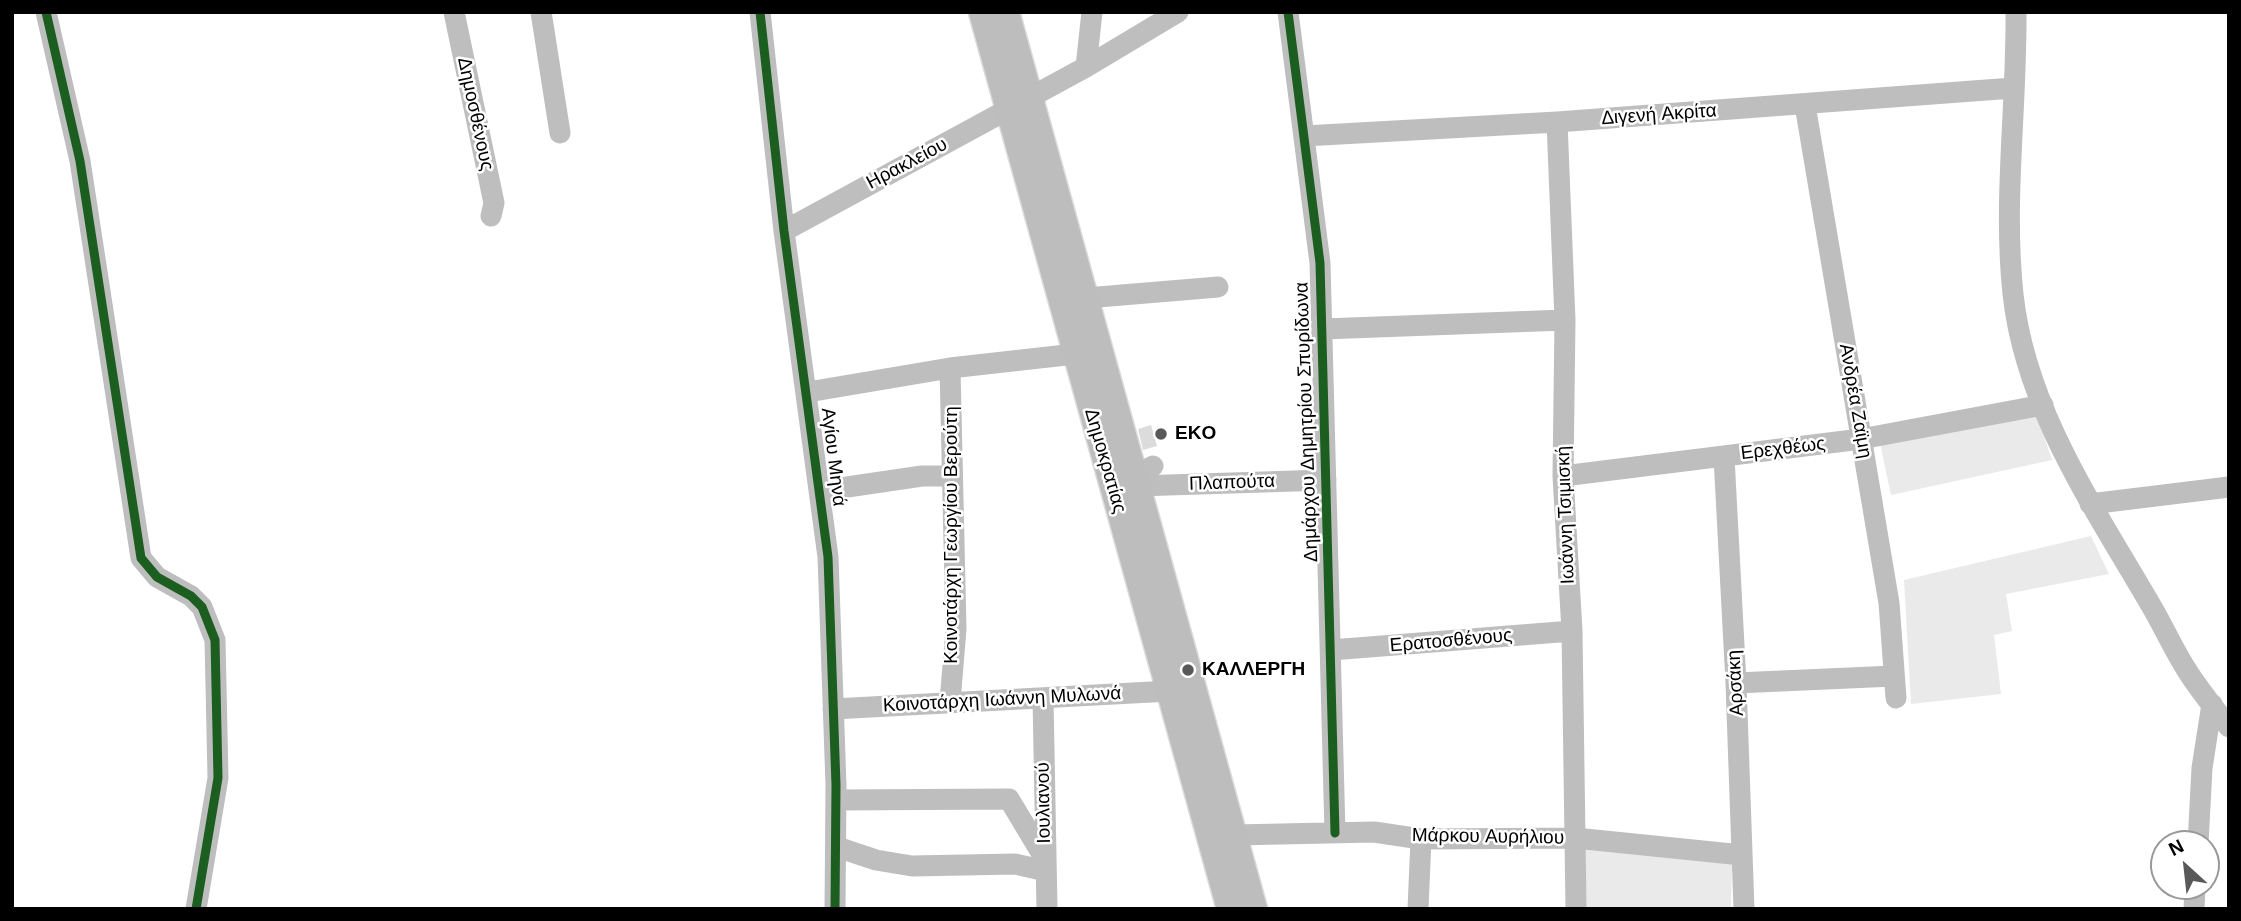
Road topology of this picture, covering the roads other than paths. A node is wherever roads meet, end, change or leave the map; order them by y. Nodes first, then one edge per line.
1 (46, 12) edge
2 (454, 12) edge
3 (541, 12) edge
4 (760, 12) edge
5 (982, 12) edge
6 (1006, 12) edge
7 (1092, 12) edge
8 (1178, 12) edge
9 (1289, 12) edge
10 (2017, 12) edge
11 (1086, 67) junction
12 (2013, 89) junction
13 (1019, 103) junction
14 (1805, 105) junction
15 (1557, 122) junction
16 (560, 133) dead end
17 (1304, 136) junction
18 (491, 216) dead end
19 (784, 231) junction
20 (1218, 287) dead end
21 (1086, 299) junction
22 (1565, 320) junction
23 (1322, 329) junction
24 (1076, 354) junction
25 (950, 368) junction
26 (808, 392) junction
27 (2043, 405) junction
28 (1861, 439) junction
29 (1724, 457) junction
30 (952, 476) junction
31 (1141, 476) junction
32 (1563, 477) junction
33 (1326, 480) junction
34 (2229, 487) edge
35 (820, 491) junction
36 (2090, 504) junction
37 (1572, 631) junction
38 (1331, 650) junction
39 (1894, 676) junction
40 (1736, 683) junction
41 (1170, 691) junction
42 (1043, 698) junction
43 (1896, 698) dead end
44 (950, 702) junction
45 (2211, 704) junction
46 (833, 709) junction
47 (2229, 727) edge
48 (836, 800) junction
49 (2199, 830) edge
50 (1335, 833) junction
51 (1234, 835) junction
52 (1575, 838) junction
53 (1421, 839) junction
54 (837, 847) junction
55 (1742, 855) junction
56 (1046, 865) junction
57 (196, 909) edge
58 (835, 909) edge
59 (1047, 909) edge
60 (1230, 909) edge
61 (1254, 909) edge
62 (1418, 909) edge
63 (1576, 909) edge
64 (1744, 909) edge

1 - 57 street
2 - 18 street, Δημοσθένους
3 - 16 street
4 - 19 street, Αγίου Μηνά
5 - 13 main road, Δημοκρατίας
6 - 13 main road, Δημοκρατίας
7 - 11 street
8 - 11 street, Ηρακλείου
9 - 17 street, Δημάρχου Δημητρίου Σπυρίδωνα
10 - 12 street
11 - 13 street, Ηρακλείου
12 - 14 street, Διγενή Ακρίτα
12 - 27 street
13 - 19 street, Ηρακλείου
13 - 21 main road, Δημοκρατίας
13 - 24 main road, Δημοκρατίας
14 - 15 street, Διγενή Ακρίτα
14 - 28 street, Ανδρέα Ζαϊμη
15 - 17 street, Διγενή Ακρίτα
15 - 22 street, Ιωάννη Τσιμισκή
17 - 23 street, Δημάρχου Δημητρίου Σπυρίδωνα
19 - 26 street, Αγίου Μηνά
20 - 21 street
21 - 31 main road, Δημοκρατίας
22 - 23 street
22 - 32 street, Ιωάννη Τσιμισκή
23 - 33 street, Δημάρχου Δημητρίου Σπυρίδωνα
24 - 25 street
24 - 41 main road, Δημοκρατίας
25 - 26 street
25 - 30 street, Κοινοτάρχη Γεωργίου Βερούτη
26 - 35 street, Αγίου Μηνά
27 - 28 street, Ερεχθέως
27 - 36 street
28 - 29 street, Ερεχθέως
28 - 39 street, Ανδρέα Ζαϊμη
29 - 32 street, Ερεχθέως
29 - 40 street, Αρσάκη
30 - 35 street
30 - 44 street, Κοινοτάρχη Γεωργίου Βερούτη
31 - 33 street, Πλαπούτα
31 - 51 main road, Δημοκρατίας
32 - 37 street, Ιωάννη Τσιμισκή
33 - 38 street, Δημάρχου Δημητρίου Σπυρίδωνα
34 - 36 street
35 - 46 street, Αγίου Μηνά
36 - 45 street
37 - 38 street, Ερατοσθένους
37 - 52 street, Ιωάννη Τσιμισκή
38 - 50 street, Δημάρχου Δημητρίου Σπυρίδωνα
39 - 40 street
39 - 43 street, Ανδρέα Ζαϊμη
40 - 55 street, Αρσάκη
41 - 42 street, Κοινοτάρχη Ιωάννη Μυλωνά
41 - 60 main road, Δημοκρατίας
42 - 44 street, Κοινοτάρχη Ιωάννη Μυλωνά
42 - 56 street, Ιουλιανού
44 - 46 street, Κοινοτάρχη Ιωάννη Μυλωνά
45 - 47 street
45 - 49 street
46 - 48 street, Αγίου Μηνά
48 - 54 street, Αγίου Μηνά
48 - 56 street
50 - 51 street, Μάρκου Αυρήλιου
50 - 53 street, Μάρκου Αυρήλιου
51 - 61 main road, Δημοκρατίας
52 - 53 street, Μάρκου Αυρήλιου
52 - 55 street, Μάρκου Αυρήλιου
52 - 63 street, Ιωάννη Τσιμισκή
53 - 62 street
54 - 56 street
54 - 58 street, Αγίου Μηνά
55 - 64 street, Αρσάκη
56 - 59 street, Ιουλιανού

